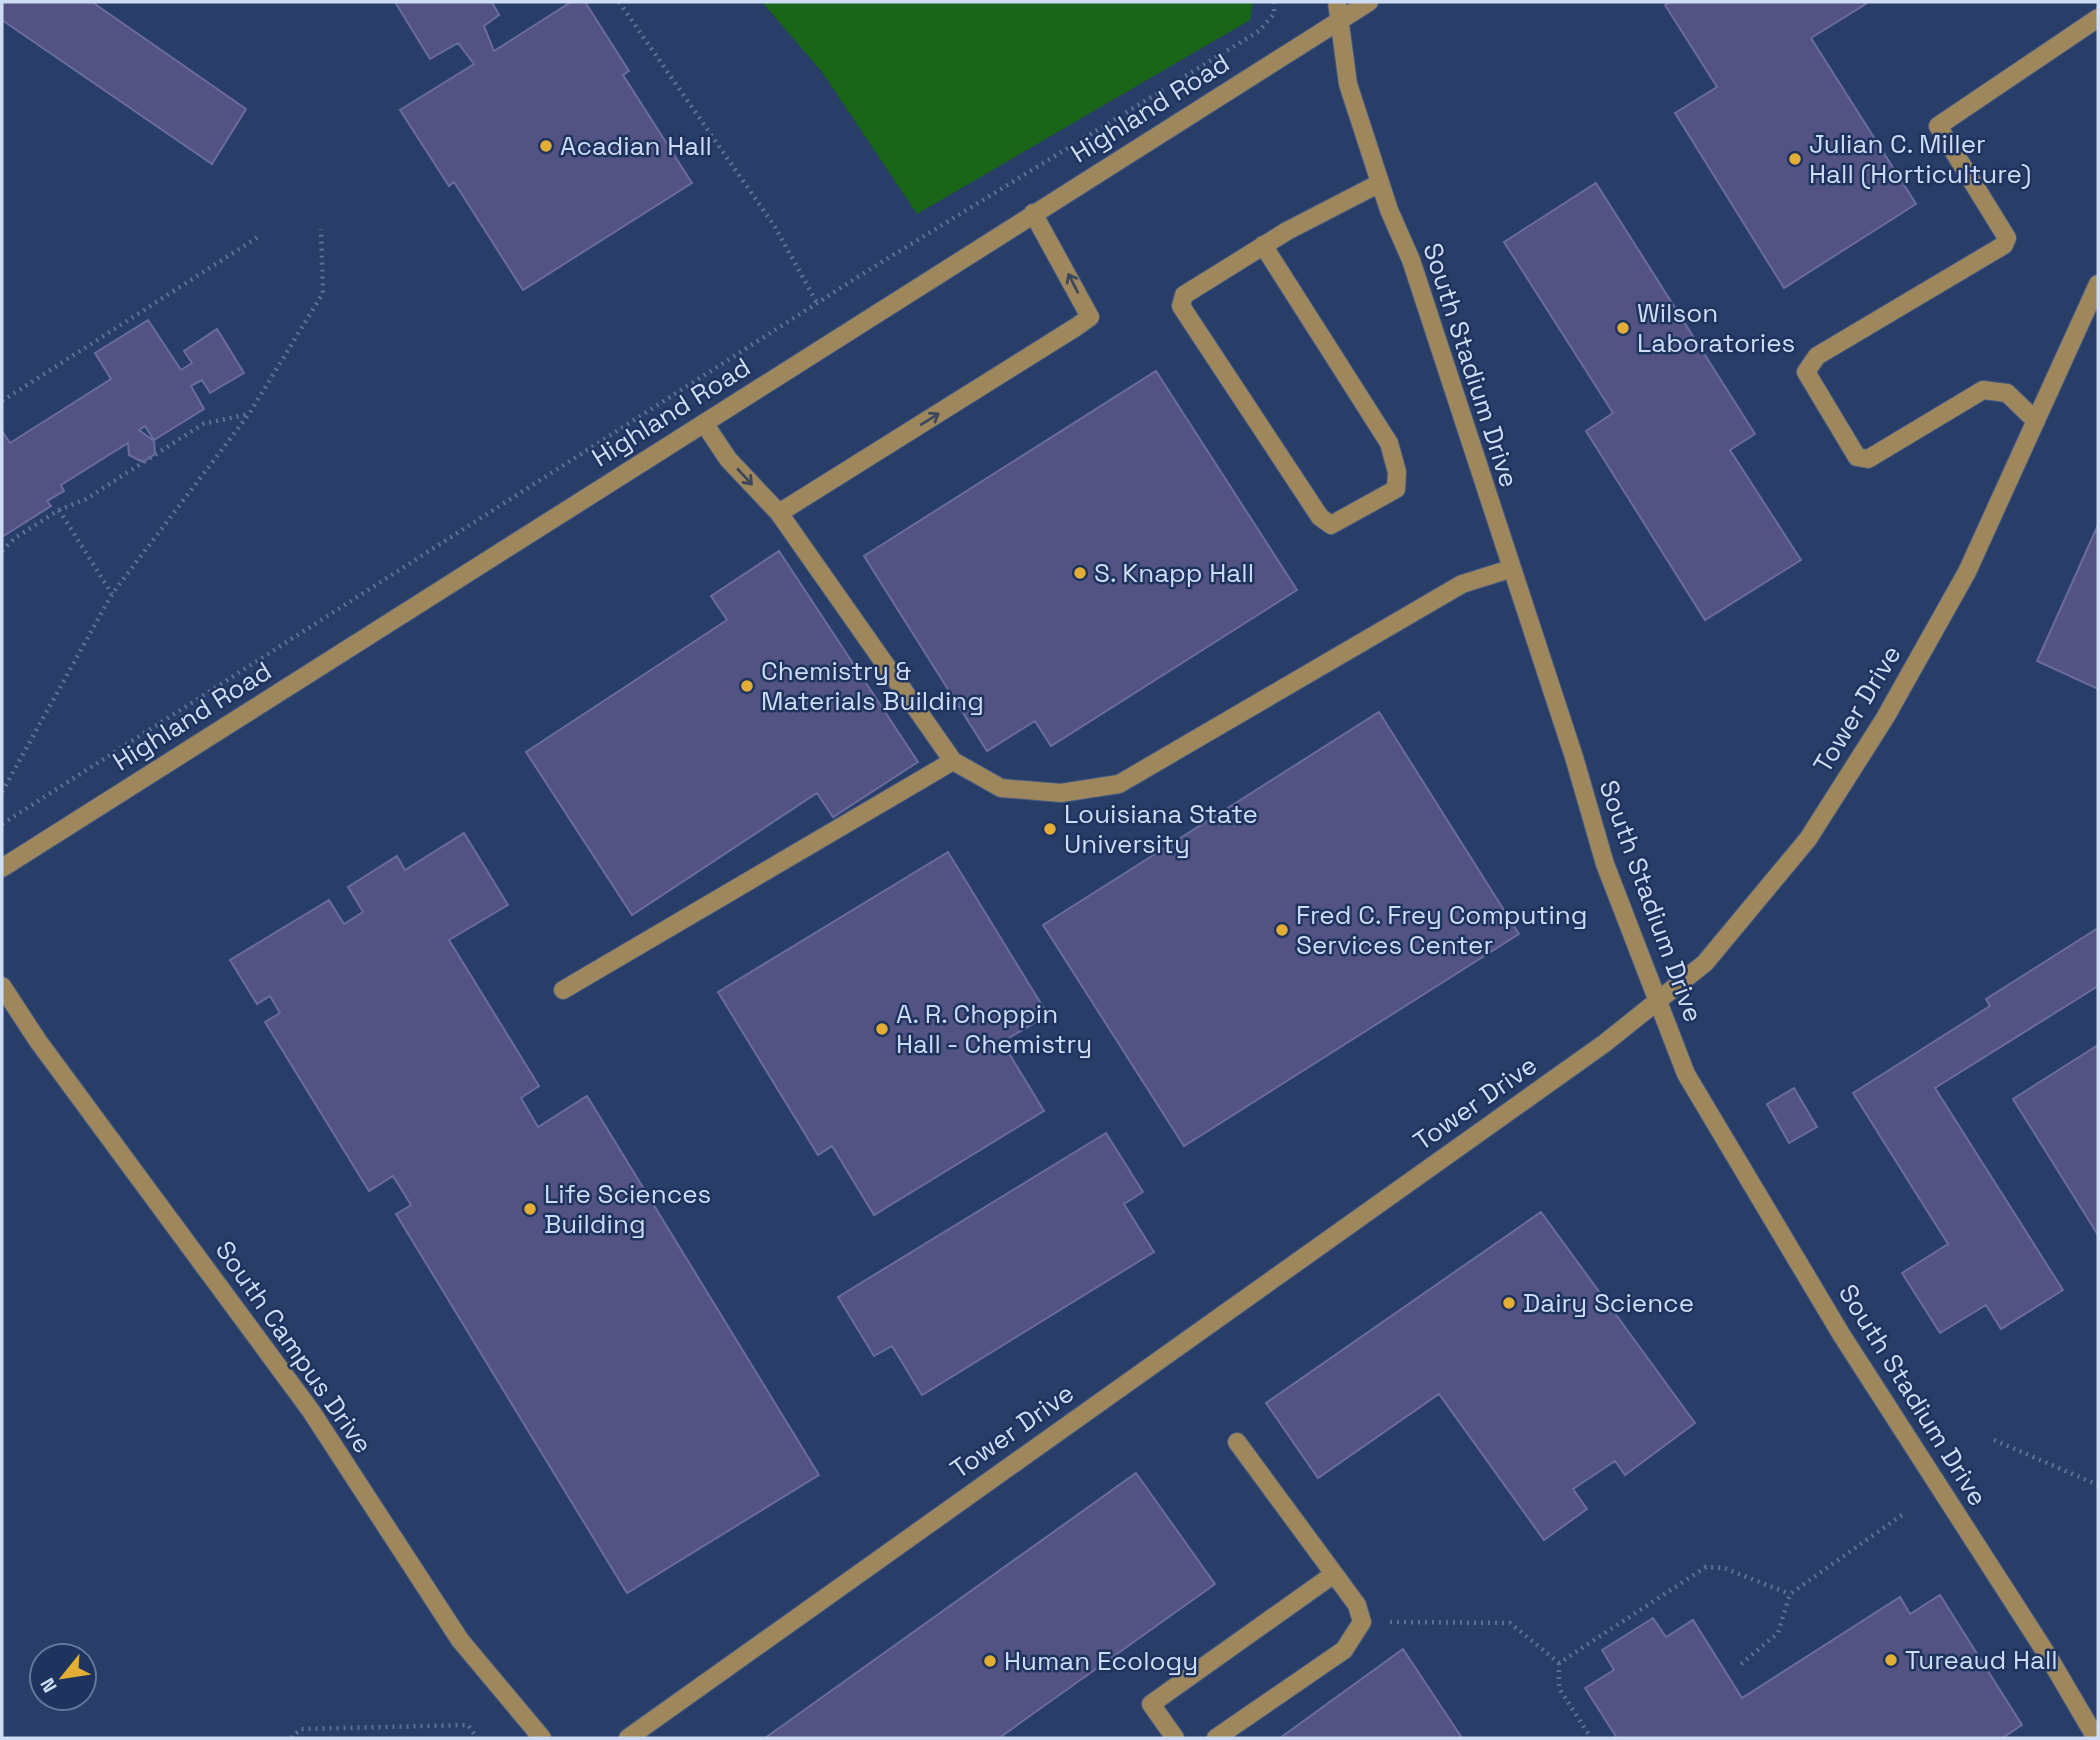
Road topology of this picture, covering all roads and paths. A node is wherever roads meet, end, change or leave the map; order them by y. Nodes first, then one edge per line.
1 (619, 2) edge
2 (1275, 2) edge
3 (1370, 2) edge
4 (1339, 11) edge
5 (2098, 18) edge
6 (1380, 183) junction
7 (1033, 213) junction
8 (321, 229) dead end
9 (258, 237) dead end
10 (1263, 245) junction
11 (2098, 284) edge
12 (817, 303) junction
13 (2, 401) edge
14 (249, 414) junction
15 (2036, 421) junction
16 (704, 423) junction
17 (59, 510) junction
18 (779, 513) junction
19 (2, 551) edge
20 (1510, 569) junction
21 (113, 594) junction
22 (953, 761) junction
23 (2, 792) edge
24 (2, 824) edge
25 (2, 868) edge
26 (2, 986) edge
27 (563, 990) dead end
28 (1658, 1001) junction
29 (1994, 1440) dead end
30 (1237, 1442) dead end
31 (2098, 1485) edge
32 (1906, 1511) dead end
33 (1334, 1574) junction
34 (1790, 1594) junction
35 (1400, 1622) dead end
36 (1559, 1662) junction
37 (1741, 1664) dead end
38 (291, 1738) edge
39 (477, 1738) edge
40 (542, 1738) edge
41 (628, 1738) edge
42 (1175, 1738) edge
43 (1216, 1738) edge
44 (1591, 1738) edge
45 (2096, 1738) edge

1 - 12 path
2 - 12 path
3 - 4 street, Highland Road
4 - 6 street, South Stadium Drive
4 - 7 street, Highland Road
5 - 15 street
6 - 10 street
6 - 20 street, South Stadium Drive
7 - 16 street, Highland Road
18 -> 7 street
8 - 14 path
9 - 13 path
10 - 10 street
11 - 15 street, Tower Drive
12 - 24 path
14 - 17 path
14 - 21 path
15 - 28 street, Tower Drive
16 -> 18 street
16 - 25 street, Highland Road
17 - 19 path
17 - 21 path
18 - 22 street
20 - 22 street
20 - 28 street, South Stadium Drive
21 - 23 path
22 - 27 street
26 - 40 street, South Campus Drive
28 - 41 street, Tower Drive
28 - 45 street, South Stadium Drive
29 - 31 path
30 - 33 street
32 - 34 path
33 - 42 street
33 - 43 street
34 - 36 path
34 - 37 path
35 - 36 path
36 - 44 path
38 - 39 path

